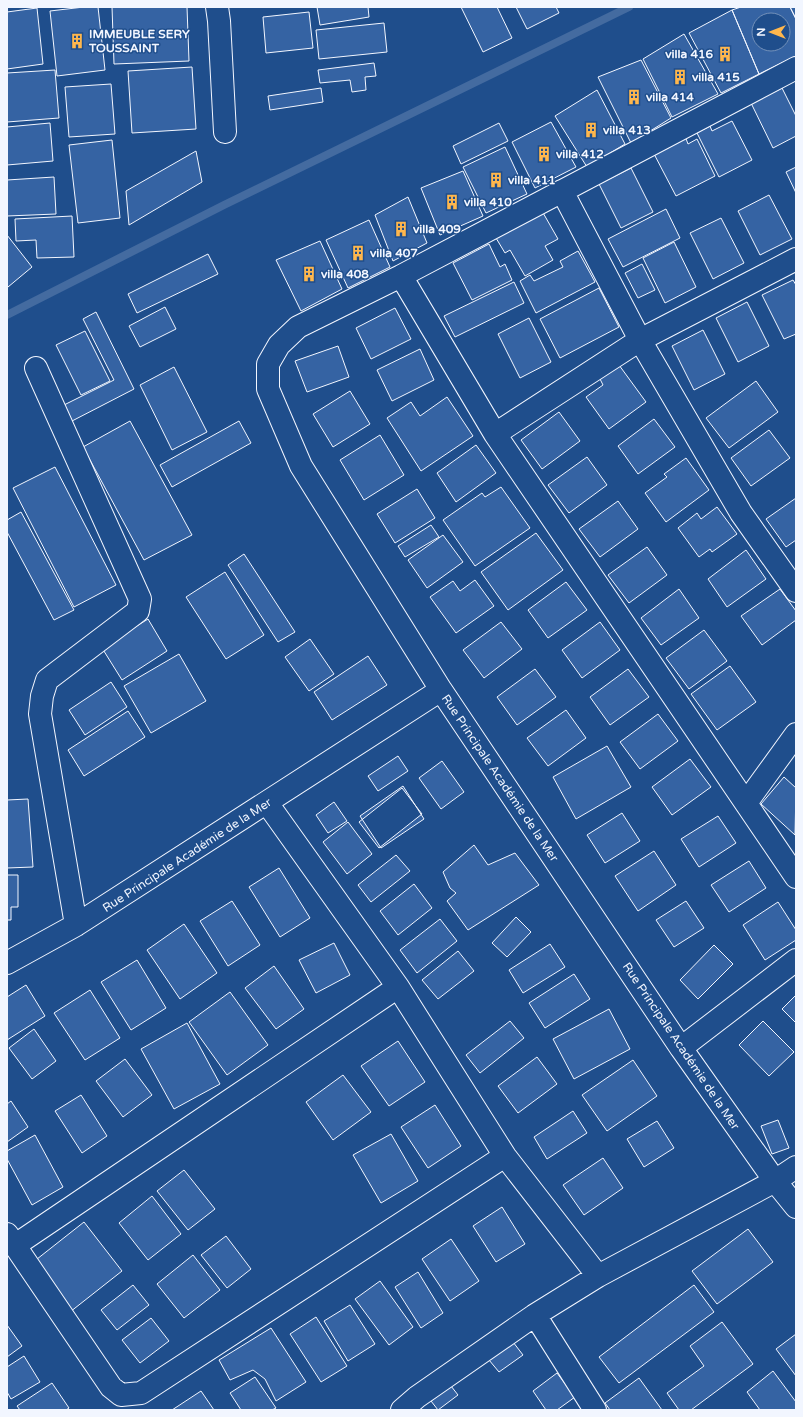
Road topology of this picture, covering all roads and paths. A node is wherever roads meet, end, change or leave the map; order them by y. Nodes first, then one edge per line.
1 (217, 7) edge
2 (796, 68) edge
3 (225, 132) dead end
4 (562, 191) junction
5 (796, 259) edge
6 (401, 276) junction
7 (640, 340) junction
8 (36, 368) dead end
9 (495, 434) junction
10 (796, 591) edge
11 (441, 690) junction
12 (796, 734) edge
13 (267, 803) junction
14 (746, 803) junction
15 (796, 877) edge
16 (76, 925) junction
17 (796, 960) edge
18 (7, 963) edge
19 (398, 987) junction
20 (681, 1048) junction
21 (505, 1156) junction
22 (796, 1167) edge
23 (775, 1181) junction
24 (796, 1207) edge
25 (11, 1240) edge
26 (598, 1276) junction
27 (535, 1315) junction
28 (402, 1410) edge
29 (596, 1410) edge

1 - 3 street
2 - 4 street
4 - 6 street
4 - 7 street
5 - 7 street
6 - 9 street
6 - 11 street
7 - 9 street
7 - 10 street
8 - 16 street
9 - 14 street
11 - 13 street, Rue Principale Académie de la Mer
11 - 20 street, Rue Principale Académie de la Mer
12 - 14 street
13 - 16 street, Rue Principale Académie de la Mer
13 - 19 street
14 - 15 street
16 - 18 street, Rue Principale Académie de la Mer
17 - 20 street
19 - 21 street
19 - 25 street
20 - 23 street, Rue Principale Académie de la Mer
21 - 25 street
21 - 26 street
22 - 23 street
23 - 24 street, Rue Principale Académie de la Mer
23 - 26 street
26 - 27 street
27 - 28 street
27 - 29 street

